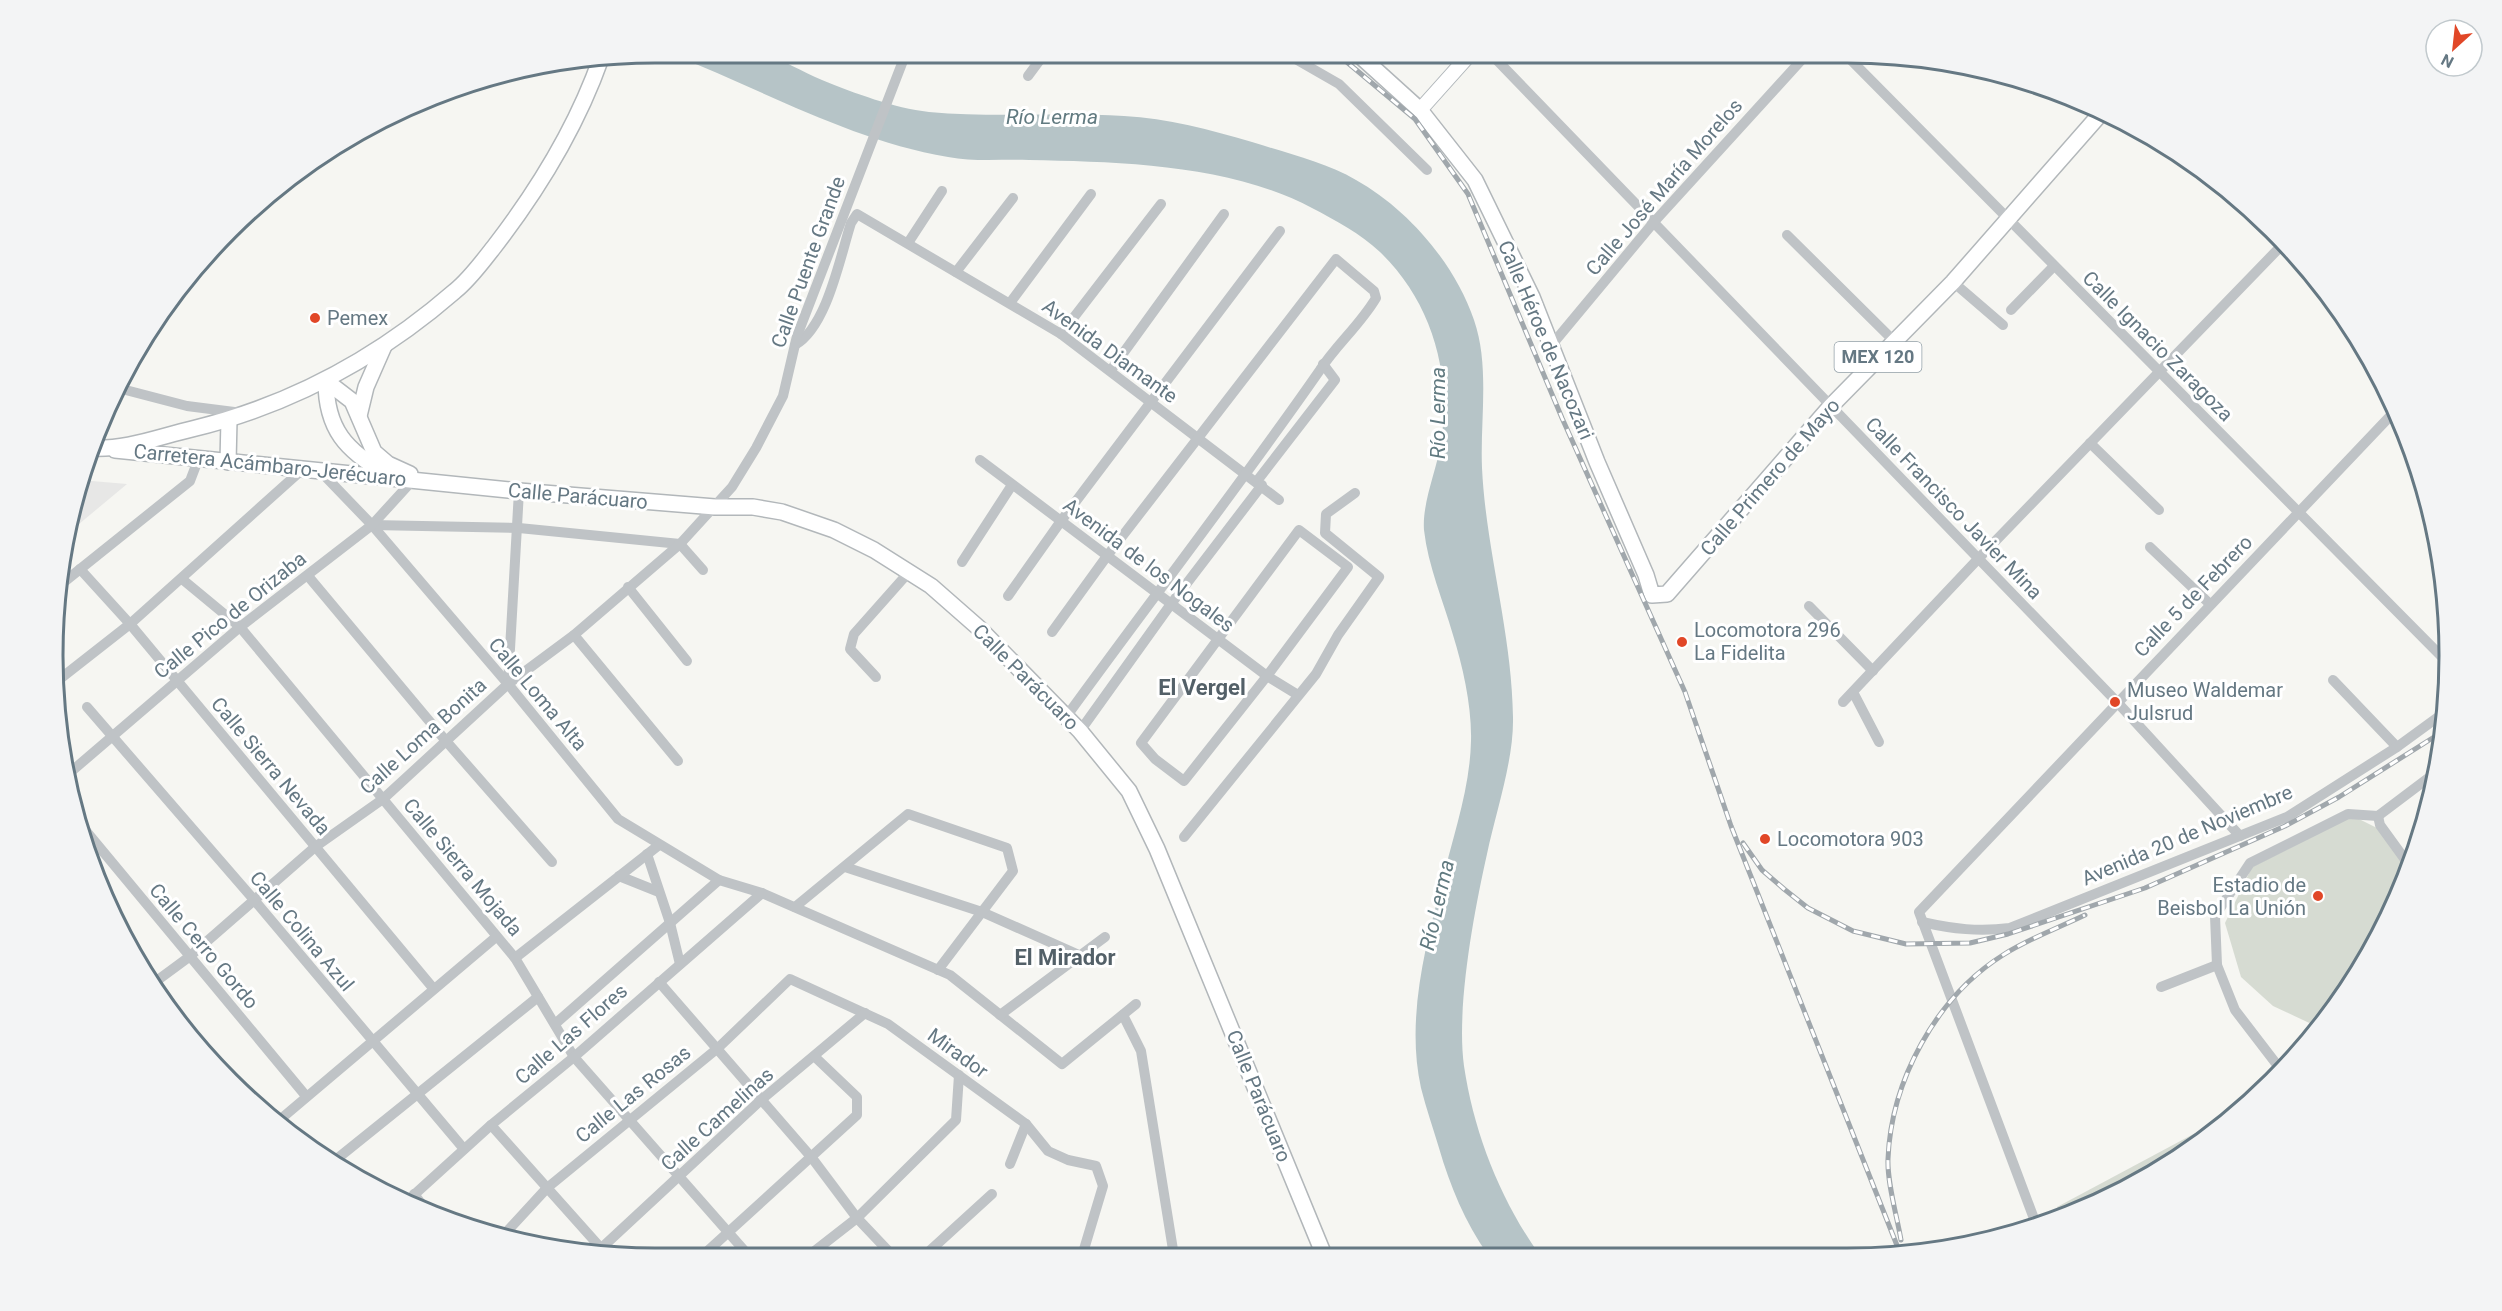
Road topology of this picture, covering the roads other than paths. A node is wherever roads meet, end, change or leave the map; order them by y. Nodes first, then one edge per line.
1 (902, 63) edge
2 (1038, 63) edge
3 (1302, 63) edge
4 (1371, 63) edge
5 (1462, 63) edge
6 (1500, 63) edge
7 (1799, 63) edge
8 (1854, 63) edge
9 (597, 66) edge
10 (1028, 76) dead end
11 (1420, 110) junction
12 (2096, 118) edge
13 (1427, 170) dead end
14 (942, 191) dead end
15 (1091, 194) dead end
16 (1013, 198) dead end
17 (1161, 204) dead end
18 (1224, 214) dead end
19 (2008, 219) junction
20 (1654, 222) junction
21 (1280, 231) dead end
22 (1787, 235) dead end
23 (908, 243) junction
24 (2277, 250) edge
25 (2054, 266) junction
26 (956, 272) junction
27 (1953, 282) junction
28 (1010, 303) junction
29 (2011, 310) dead end
30 (2003, 325) dead end
31 (1061, 333) junction
32 (796, 340) junction
33 (1894, 341) junction
34 (384, 346) junction
35 (1550, 347) junction
36 (1323, 364) junction
37 (1111, 370) junction
38 (2158, 373) junction
39 (326, 381) junction
40 (126, 390) edge
41 (1152, 402) junction
42 (1831, 406) junction
43 (248, 414) junction
44 (359, 416) junction
45 (2389, 417) edge
46 (229, 420) junction
47 (1200, 438) junction
48 (2090, 443) junction
49 (100, 449) edge
50 (115, 450) junction
51 (198, 460) junction
52 (980, 460) dead end
53 (228, 462) junction
54 (304, 468) junction
55 (321, 472) junction
56 (390, 476) junction
57 (419, 480) junction
58 (1255, 480) junction
59 (1012, 485) junction
60 (519, 491) junction
61 (1355, 493) dead end
62 (1279, 500) dead end
63 (715, 507) junction
64 (2159, 510) dead end
65 (2298, 512) junction
66 (1061, 521) junction
67 (372, 525) junction
68 (519, 528) junction
69 (680, 544) junction
70 (2150, 547) dead end
71 (1107, 556) junction
72 (1978, 559) junction
73 (962, 562) dead end
74 (80, 569) junction
75 (703, 570) dead end
76 (909, 572) junction
77 (308, 576) junction
78 (68, 579) edge
79 (182, 579) junction
80 (628, 587) junction
81 (1156, 593) junction
82 (1652, 595) joint
83 (1008, 596) dead end
84 (1171, 604) junction
85 (2210, 604) junction
86 (1809, 606) dead end
87 (130, 624) junction
88 (240, 627) junction
89 (1053, 632) dead end
90 (574, 635) junction
91 (1219, 640) junction
92 (2439, 654) edge
93 (687, 661) dead end
94 (1873, 671) junction
95 (64, 676) edge
96 (1267, 676) junction
97 (876, 677) dead end
98 (176, 680) junction
99 (2333, 680) dead end
100 (508, 684) junction
101 (1853, 692) junction
102 (1298, 695) junction
103 (1843, 702) dead end
104 (2116, 702) junction
105 (87, 707) dead end
106 (1066, 717) junction
107 (2436, 718) edge
108 (1080, 731) junction
109 (114, 735) junction
110 (446, 741) junction
111 (1879, 742) dead end
112 (2397, 747) junction
113 (678, 762) dead end
114 (74, 769) edge
115 (2426, 780) edge
116 (383, 799) junction
117 (2378, 816) junction
118 (2240, 836) junction
119 (1184, 837) dead end
120 (92, 838) edge
121 (659, 845) junction
122 (315, 847) junction
123 (646, 854) junction
124 (2403, 858) edge
125 (552, 862) dead end
126 (845, 867) junction
127 (619, 876) junction
128 (719, 880) junction
129 (659, 892) junction
130 (762, 893) junction
131 (255, 901) junction
132 (795, 908) junction
133 (982, 912) junction
134 (1921, 917) junction
135 (670, 923) junction
136 (496, 937) junction
137 (1105, 937) dead end
138 (1079, 955) junction
139 (189, 957) junction
140 (515, 958) junction
141 (680, 964) junction
142 (2217, 965) junction
143 (938, 970) junction
144 (159, 979) edge
145 (790, 980) joint
146 (659, 981) junction
147 (2161, 987) dead end
148 (433, 988) junction
149 (538, 997) junction
150 (1136, 1004) dead end
151 (865, 1013) junction
152 (1000, 1015) junction
153 (1123, 1015) junction
154 (555, 1024) junction
155 (371, 1042) junction
156 (718, 1048) junction
157 (574, 1057) junction
158 (815, 1057) junction
159 (2276, 1063) edge
160 (959, 1075) junction
161 (306, 1096) junction
162 (417, 1096) junction
163 (761, 1100) junction
164 (283, 1116) edge
165 (630, 1119) junction
166 (1026, 1124) junction
167 (491, 1125) junction
168 (464, 1149) junction
169 (340, 1157) edge
170 (812, 1158) junction
171 (1010, 1164) dead end
172 (679, 1177) junction
173 (547, 1188) junction
174 (414, 1194) joint
175 (992, 1194) dead end
176 (417, 1198) edge
177 (857, 1218) junction
178 (2034, 1218) edge
179 (509, 1230) edge
180 (727, 1231) junction
181 (595, 1245) edge
182 (609, 1246) edge
183 (710, 1248) edge
184 (742, 1248) edge
185 (819, 1248) edge
186 (885, 1248) edge
187 (933, 1248) edge
188 (1085, 1248) edge
189 (1173, 1248) edge
190 (1321, 1248) edge

1 - 32 street, Calle Puente Grande
2 - 10 street
3 - 13 street
4 - 11 main road, Calle Héroe de Nacozari / MEX 120
5 - 11 street
6 - 20 street, Calle Francisco Javier Mina
7 - 20 street, Calle José María Morelos
8 - 19 street, Calle Ignacio Zaragoza
9 - 34 main road
11 - 35 main road, Calle Héroe de Nacozari / MEX 120
12 - 19 main road, Calle Primero de Mayo / MEX 120
14 - 23 street
15 - 28 street
16 - 26 street
17 - 31 street
18 - 37 street
19 - 25 street, Calle Ignacio Zaragoza
19 - 27 main road, Calle Primero de Mayo / MEX 120
20 - 35 street, Calle José María Morelos
20 - 42 street, Calle Francisco Javier Mina
21 - 41 street
22 - 33 street
23 - 26 street, Avenida Diamante
23 - 32 street, Avenida Diamante
24 - 38 street
25 - 29 street
25 - 38 street, Calle Ignacio Zaragoza
26 - 28 street, Avenida Diamante
27 - 30 street
27 - 33 main road, Calle Primero de Mayo / MEX 120
28 - 31 street, Avenida Diamante
31 - 37 street, Avenida Diamante
32 - 63 street, Calle Puente Grande
33 - 42 main road, Calle Primero de Mayo / MEX 120
34 - 39 main road
34 - 44 main road
35 - 82 main road, Calle Héroe de Nacozari / MEX 120
36 - 47 street
36 - 58 street
36 - 58 street
37 - 41 street, Avenida Diamante
38 - 48 street
38 - 65 street, Calle Ignacio Zaragoza
39 - 43 main road
39 - 44 main road
39 - 56 main road
40 - 43 street
41 - 47 street, Avenida Diamante
41 - 66 street
42 - 72 street, Calle Francisco Javier Mina
42 - 82 main road, Calle Primero de Mayo / MEX 120
43 - 46 main road
44 - 57 main road
45 - 65 street, Calle 5 de Febrero
46 - 50 main road
46 - 53 main road
47 - 58 street, Avenida Diamante
47 - 71 street
48 - 64 street
48 - 72 street
49 - 50 main road, Carretera Acámbaro-Jerécuaro
50 - 51 main road, Carretera Acámbaro-Jerécuaro
51 - 53 main road, Carretera Acámbaro-Jerécuaro
51 - 74 street
52 - 59 street, Avenida de los Nogales
53 - 54 main road, Carretera Acámbaro-Jerécuaro
54 - 55 main road, Carretera Acámbaro-Jerécuaro
54 - 79 street
55 - 56 main road, Carretera Acámbaro-Jerécuaro
55 - 67 street, Calle Loma Alta
56 - 57 main road, Carretera Acámbaro-Jerécuaro
57 - 60 main road, Calle Parácuaro
57 - 67 street, Calle Pico de Orizaba
58 - 62 street, Avenida Diamante
58 - 81 street
58 - 84 street
59 - 66 street, Avenida de los Nogales
59 - 73 street
60 - 63 main road, Calle Parácuaro
60 - 68 street
61 - 102 street
63 - 69 street, Calle Loma Bonita
63 - 76 main road, Calle Parácuaro
65 - 85 street, Calle 5 de Febrero
65 - 92 street, Calle Ignacio Zaragoza
66 - 71 street, Avenida de los Nogales
66 - 83 street
67 - 68 street
67 - 77 street, Calle Pico de Orizaba
67 - 100 street, Calle Loma Alta
68 - 69 street
68 - 100 street
69 - 75 street
69 - 80 street, Calle Loma Bonita
70 - 85 street
71 - 81 street, Avenida de los Nogales
71 - 89 street
72 - 94 street
72 - 104 street, Calle Francisco Javier Mina
74 - 78 street
74 - 87 street, Calle Sierra Nevada
76 - 97 street
76 - 106 main road, Calle Parácuaro
77 - 88 street, Calle Pico de Orizaba
77 - 110 street
79 - 87 street
79 - 88 street, Calle Sierra Mojada
80 - 90 street, Calle Loma Bonita
80 - 93 street
81 - 84 street, Avenida de los Nogales
81 - 106 street
84 - 91 street, Avenida de los Nogales
84 - 108 street
85 - 104 street, Calle 5 de Febrero
86 - 94 street
87 - 95 street
87 - 98 street, Calle Sierra Nevada
88 - 98 street, Calle Pico de Orizaba
88 - 116 street, Calle Sierra Mojada
90 - 100 street, Calle Loma Bonita
90 - 113 street
91 - 96 street, Avenida de los Nogales
91 - 96 street
91 - 96 street
94 - 101 street
96 - 102 street, Avenida de los Nogales
98 - 109 street, Calle Pico de Orizaba
98 - 122 street, Calle Sierra Nevada
99 - 112 street
100 - 110 street, Calle Loma Bonita
100 - 121 street, Calle Loma Alta
101 - 103 street
101 - 111 street
102 - 119 street
104 - 118 street, Calle Francisco Javier Mina
104 - 134 street, Calle 5 de Febrero
105 - 109 street, Calle Colina Azul
106 - 108 main road, Calle Parácuaro
107 - 112 street, Avenida 20 de Noviembre
108 - 190 main road, Calle Parácuaro
109 - 114 street, Calle Pico de Orizaba
109 - 131 street, Calle Colina Azul
110 - 116 street, Calle Loma Bonita
110 - 125 street
112 - 118 street, Avenida 20 de Noviembre
115 - 117 street
116 - 122 street, Calle Loma Bonita
116 - 136 street, Calle Sierra Mojada
117 - 124 street
117 - 142 street
118 - 134 street, Avenida 20 de Noviembre
120 - 139 street, Calle Cerro Gordo
121 - 123 street
121 - 128 street, Calle Loma Alta
122 - 131 street, Calle Loma Bonita
122 - 148 street, Calle Sierra Nevada
123 - 127 street
123 - 129 street
126 - 132 street
126 - 133 street
126 - 133 street
127 - 129 street
127 - 140 street
128 - 130 street, Calle Loma Alta
128 - 135 street
129 - 135 street
130 - 132 street, Calle Loma Alta
130 - 141 street, Calle Las Flores
131 - 139 street, Calle Loma Bonita
131 - 155 street, Calle Colina Azul
132 - 143 street, Calle Loma Alta
133 - 138 street
133 - 143 street
134 - 178 street
135 - 141 street
135 - 154 street
136 - 140 street, Calle Sierra Mojada
136 - 148 street
137 - 138 street
138 - 152 street
139 - 144 street, Calle Loma Bonita
139 - 161 street, Calle Cerro Gordo
140 - 149 street, Calle Sierra Mojada
141 - 146 street, Calle Las Flores
142 - 147 street
142 - 159 street
143 - 152 street, Calle Loma Alta
145 - 151 street, Mirador
145 - 156 street, Calle Las Rosas
146 - 156 street
146 - 157 street, Calle Las Flores
148 - 155 street
149 - 154 street, Calle Sierra Mojada
149 - 162 street
150 - 153 street
151 - 158 street, Calle Camelinas
151 - 160 street, Mirador
152 - 153 street, Calle Loma Alta
153 - 189 street
154 - 157 street, Calle Sierra Mojada
155 - 161 street
155 - 162 street, Calle Colina Azul
156 - 163 street
156 - 165 street, Calle Las Rosas
157 - 165 street, Calle Sierra Mojada
157 - 167 street, Calle Las Flores
158 - 163 street, Calle Camelinas
158 - 170 street
160 - 166 street, Mirador
160 - 177 street
161 - 164 street
162 - 168 street, Calle Colina Azul
162 - 169 street
163 - 170 street
163 - 172 street, Calle Camelinas
165 - 172 street, Calle Sierra Mojada
165 - 173 street, Calle Las Rosas
166 - 171 street
166 - 188 street, Mirador
167 - 168 street, Calle Las Flores
167 - 173 street
168 - 174 street, Calle Las Flores
170 - 177 street
170 - 180 street
172 - 180 street, Calle Sierra Mojada
172 - 182 street, Calle Camelinas
173 - 179 street, Calle Las Rosas
173 - 181 street
174 - 176 street
175 - 187 street
177 - 185 street
177 - 186 street
180 - 183 street
180 - 184 street, Calle Sierra Mojada

